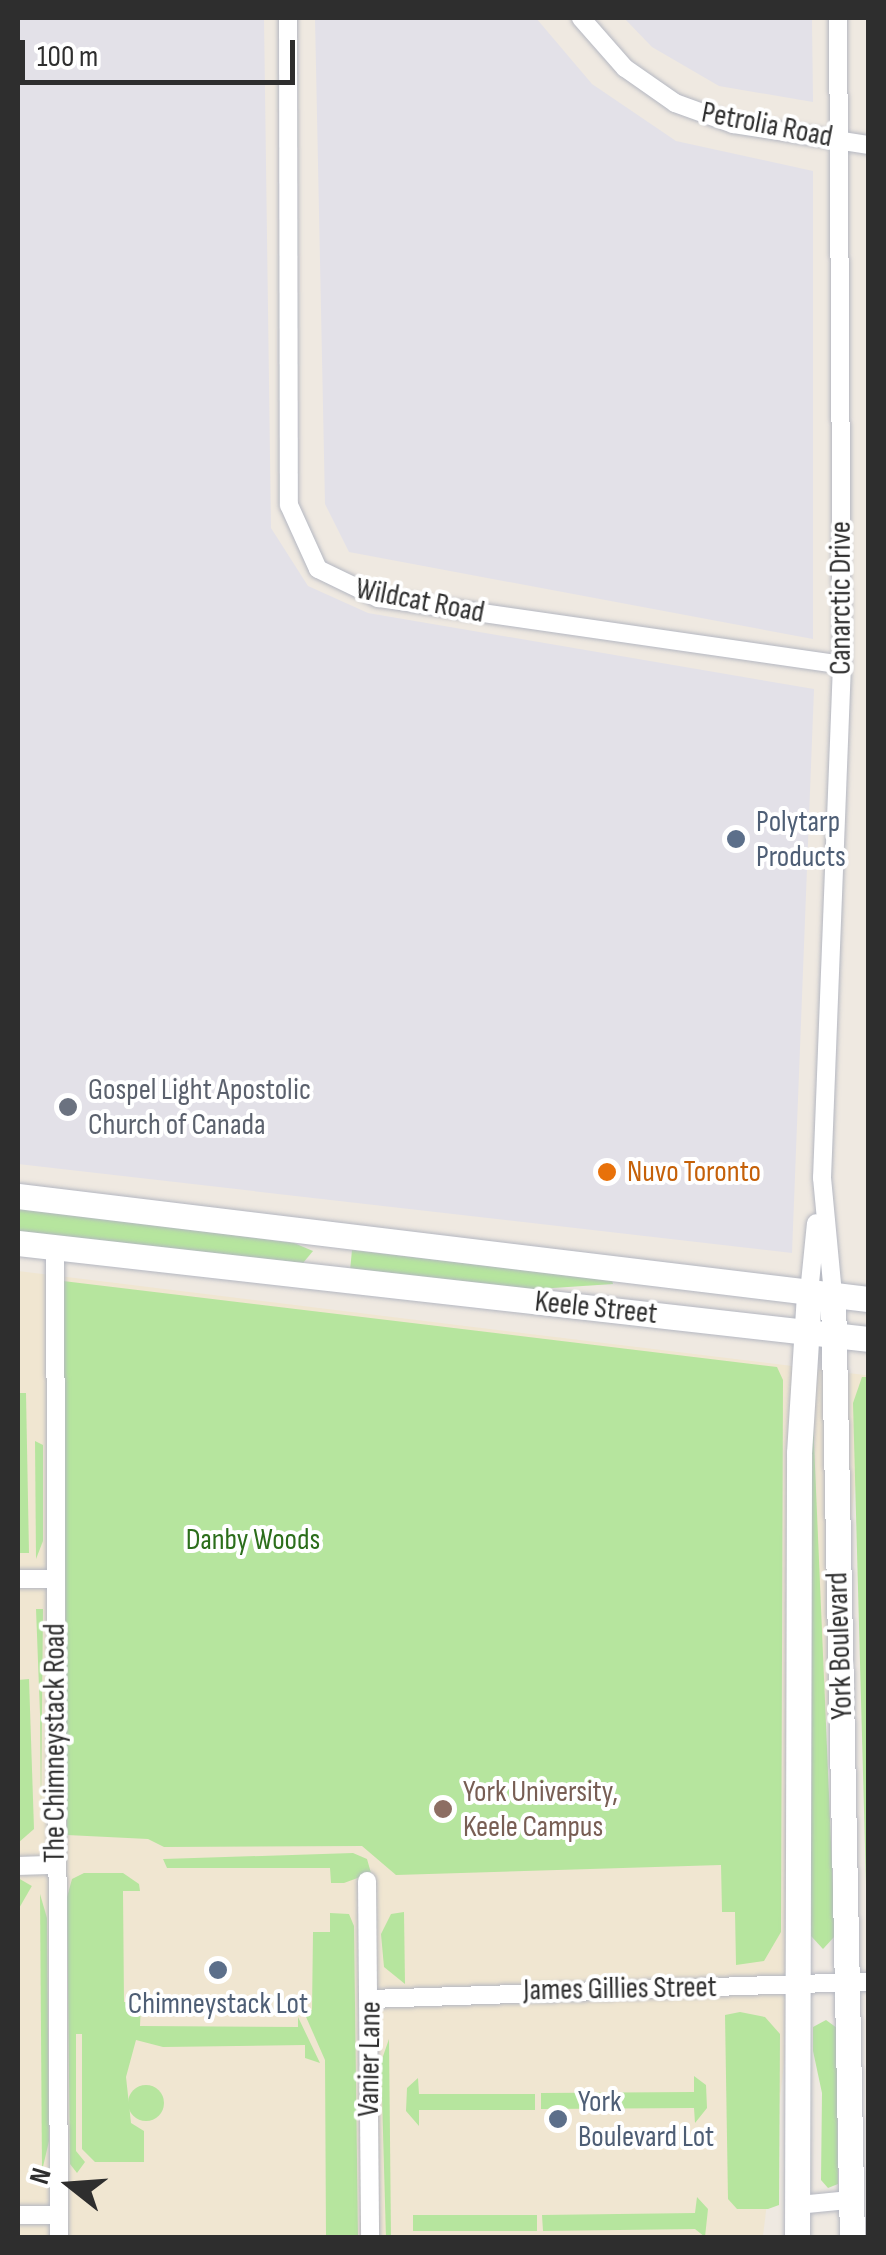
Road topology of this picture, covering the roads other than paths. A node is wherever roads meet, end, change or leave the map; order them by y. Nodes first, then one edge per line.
1 (288, 18) edge
2 (581, 18) edge
3 (838, 18) edge
4 (838, 139) junction
5 (868, 145) edge
6 (842, 666) junction
7 (18, 1196) edge
8 (331, 1236) junction
9 (18, 1244) edge
10 (54, 1250) junction
11 (323, 1279) junction
12 (821, 1293) junction
13 (868, 1299) edge
14 (805, 1331) junction
15 (834, 1335) junction
16 (868, 1339) edge
17 (18, 1579) edge
18 (55, 1579) junction
19 (55, 1865) junction
20 (18, 1866) edge
21 (367, 1881) dead end
22 (859, 1983) edge
23 (798, 1987) junction
24 (371, 1998) junction
25 (849, 2200) junction
26 (798, 2205) junction
27 (59, 2214) junction
28 (18, 2215) edge
29 (59, 2238) edge
30 (370, 2238) edge
31 (797, 2238) edge
32 (852, 2238) edge

1 - 6 street, Wildcat Road
2 - 4 street, Petrolia Road
3 - 4 street, Canarctic Drive
4 - 5 street, Petrolia Road
4 - 6 street, Canarctic Drive
6 - 12 street, Canarctic Drive
7 - 8 street, Keele Street
8 - 11 street
8 - 12 street, Keele Street
9 - 10 street, Keele Street
10 - 11 street, Keele Street
10 - 18 street, The Chimneystack Road
11 - 14 street, Keele Street
12 - 13 street, Keele Street
12 - 14 street, Canarctic Drive
12 - 15 street, York Boulevard
14 - 15 street, Keele Street
14 - 23 street, York Boulevard
15 - 16 street, Keele Street
15 - 22 street, York Boulevard
17 - 18 street
18 - 19 street, The Chimneystack Road
19 - 20 street
19 - 27 street, The Chimneystack Road
21 - 24 street, Vanier Lane
22 - 23 street, James Gillies Street
22 - 25 street, York Boulevard
23 - 24 street, James Gillies Street
23 - 26 street, York Boulevard
24 - 30 street, Vanier Lane
25 - 26 street
25 - 32 street, York Boulevard
26 - 31 street, York Boulevard
27 - 28 street
27 - 29 street, The Chimneystack Road

